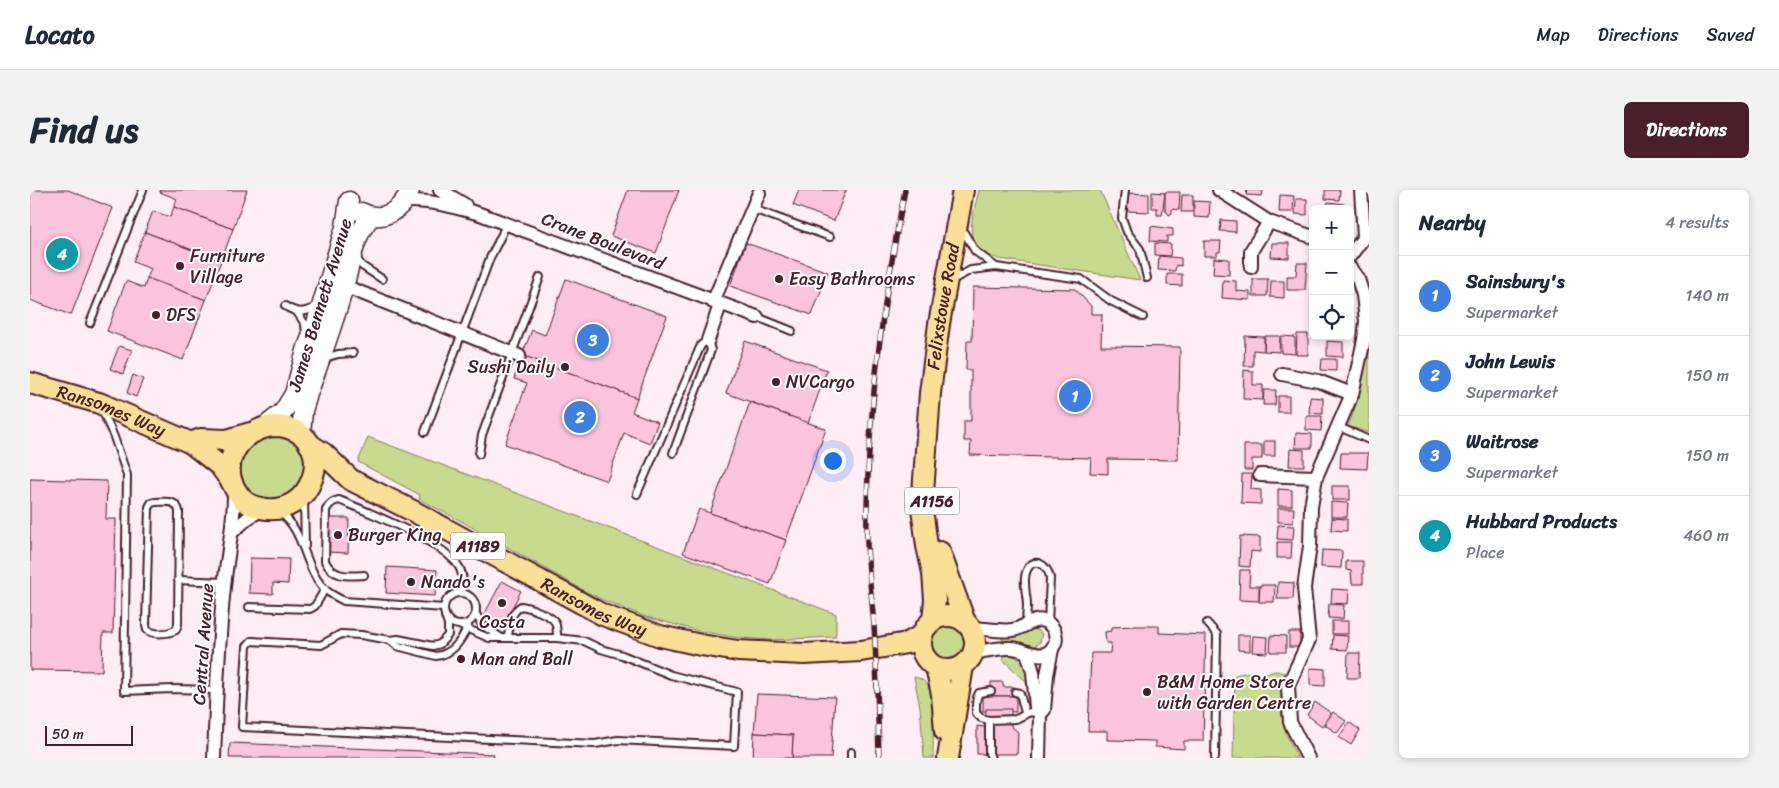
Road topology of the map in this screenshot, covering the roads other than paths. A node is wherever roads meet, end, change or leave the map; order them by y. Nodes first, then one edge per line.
1 (143, 190) edge
2 (440, 190) edge
3 (963, 190) edge
4 (1125, 190) edge
5 (1219, 190) edge
6 (1361, 190) edge
7 (760, 192) edge
8 (347, 196) edge
9 (407, 196) edge
10 (752, 209) junction
11 (480, 214) junction
12 (957, 215) junction
13 (372, 216) junction
14 (506, 222) junction
15 (1269, 222) junction
16 (1309, 236) edge
17 (830, 237) dead end
18 (353, 250) junction
19 (1354, 251) edge
20 (1251, 266) dead end
21 (996, 267) junction
22 (1354, 274) edge
23 (540, 277) dead end
24 (1148, 278) dead end
25 (382, 279) dead end
26 (944, 285) junction
27 (344, 286) junction
28 (717, 303) junction
29 (321, 305) junction
30 (286, 306) dead end
31 (297, 312) junction
32 (757, 317) joint
33 (1143, 317) dead end
34 (90, 323) dead end
35 (792, 331) dead end
36 (462, 333) junction
37 (708, 340) junction
38 (306, 346) junction
39 (353, 353) dead end
40 (515, 355) junction
41 (320, 359) junction
42 (1282, 374) dead end
43 (30, 382) edge
44 (1352, 394) junction
45 (99, 403) junction
46 (928, 424) junction
47 (1339, 427) junction
48 (257, 430) junction
49 (425, 432) dead end
50 (305, 439) junction
51 (1369, 440) edge
52 (191, 443) junction
53 (673, 453) dead end
54 (480, 454) dead end
55 (1260, 475) dead end
56 (1316, 477) junction
57 (351, 480) junction
58 (233, 484) junction
59 (306, 492) junction
60 (637, 494) dead end
61 (922, 508) junction
62 (269, 509) junction
63 (232, 532) junction
64 (305, 552) junction
65 (364, 575) dead end
66 (178, 580) junction
67 (224, 582) junction
68 (325, 589) junction
69 (462, 593) junction
70 (249, 607) dead end
71 (444, 608) junction
72 (476, 614) junction
73 (445, 616) junction
74 (1048, 623) junction
75 (1207, 623) dead end
76 (968, 625) junction
77 (1026, 625) junction
78 (466, 626) junction
79 (928, 628) junction
80 (505, 638) junction
81 (557, 638) junction
82 (390, 640) junction
83 (884, 647) junction
84 (1052, 649) junction
85 (861, 651) junction
86 (1027, 652) junction
87 (968, 659) junction
88 (934, 666) junction
89 (216, 690) junction
90 (991, 691) dead end
91 (1014, 692) dead end
92 (1025, 713) junction
93 (1040, 714) junction
94 (989, 720) junction
95 (214, 758) edge
96 (947, 758) edge
97 (992, 758) edge
98 (1039, 758) edge
99 (1216, 758) edge
100 (1308, 758) edge

1 - 34 lane
2 - 11 street, Crane Boulevard
3 - 12 main road, Felixstowe Road / A1156
4 - 24 lane
5 - 15 street
6 - 19 street
7 - 10 street
8 - 13 street
8 - 29 street, James Bennett Avenue
9 - 11 street, Crane Boulevard
9 - 13 street
10 - 17 lane
10 - 28 street
11 - 14 street, Crane Boulevard
12 - 21 lane
12 - 26 main road, Felixstowe Road / A1156
13 - 18 street, James Bennett Avenue
14 - 28 street, Crane Boulevard
14 - 36 lane
15 - 16 street
15 - 20 street
18 - 25 lane
18 - 27 street, James Bennett Avenue
21 - 26 lane
21 - 33 lane
22 - 44 street
23 - 40 lane
26 - 46 main road, Felixstowe Road / A1156
27 - 36 street
27 - 41 street, James Bennett Avenue
28 - 32 street, Crane Boulevard
28 - 37 street
29 - 31 lane
29 - 38 street, James Bennett Avenue
30 - 31 lane
31 - 38 lane
32 - 35 lane
36 - 40 street
36 - 49 lane
37 - 53 lane
37 - 60 lane
38 - 48 street, James Bennett Avenue
39 - 41 lane
40 - 54 lane
41 - 50 street, James Bennett Avenue
42 - 44 street
43 - 45 main road, Ransomes Way
44 - 47 street
45 - 52 main road, Ransomes Way
45 - 89 lane
46 - 61 main road, Felixstowe Road / A1156
46 - 76 main road, Felixstowe Road / A1156
47 - 51 lane
47 - 56 street
48 - 50 main road
48 - 52 main road
48 - 58 main road
50 - 57 main road, Ransomes Way / A1189
50 - 59 main road
52 - 58 main road, Ransomes Way
55 - 56 street
56 - 100 street
57 - 59 main road
57 - 85 main road, Ransomes Way / A1189
58 - 62 main road
58 - 63 street, Central Avenue
59 - 62 main road
59 - 64 lane
61 - 79 main road, Felixstowe Road / A1156
61 - 83 main road
62 - 63 street
62 - 64 lane
63 - 67 street, Central Avenue
64 - 68 lane
65 - 69 lane
66 - 66 lane
66 - 67 lane
67 - 89 street, Central Avenue
68 - 70 lane
68 - 71 lane
69 - 71 lane
69 - 72 lane
71 - 73 lane
72 - 78 lane
72 - 80 lane
73 - 78 lane
73 - 82 lane
74 - 77 street
74 - 77 lane
74 - 84 street
75 - 99 lane
76 - 77 street
76 - 79 main road
76 - 87 main road
78 - 80 lane
78 - 82 lane
79 - 83 main road, Ransomes Way / A1189
79 - 88 main road
80 - 81 lane
80 - 81 lane
81 - 82 lane
83 - 85 main road, Ransomes Way / A1189
84 - 86 street
84 - 93 street
85 - 88 main road, Ransomes Way / A1189
86 - 87 street
86 - 93 street
87 - 88 main road
87 - 96 main road
88 - 96 main road
89 - 95 street, Central Avenue
90 - 94 lane
91 - 92 lane
92 - 93 lane
92 - 94 lane
93 - 98 street
94 - 97 lane

